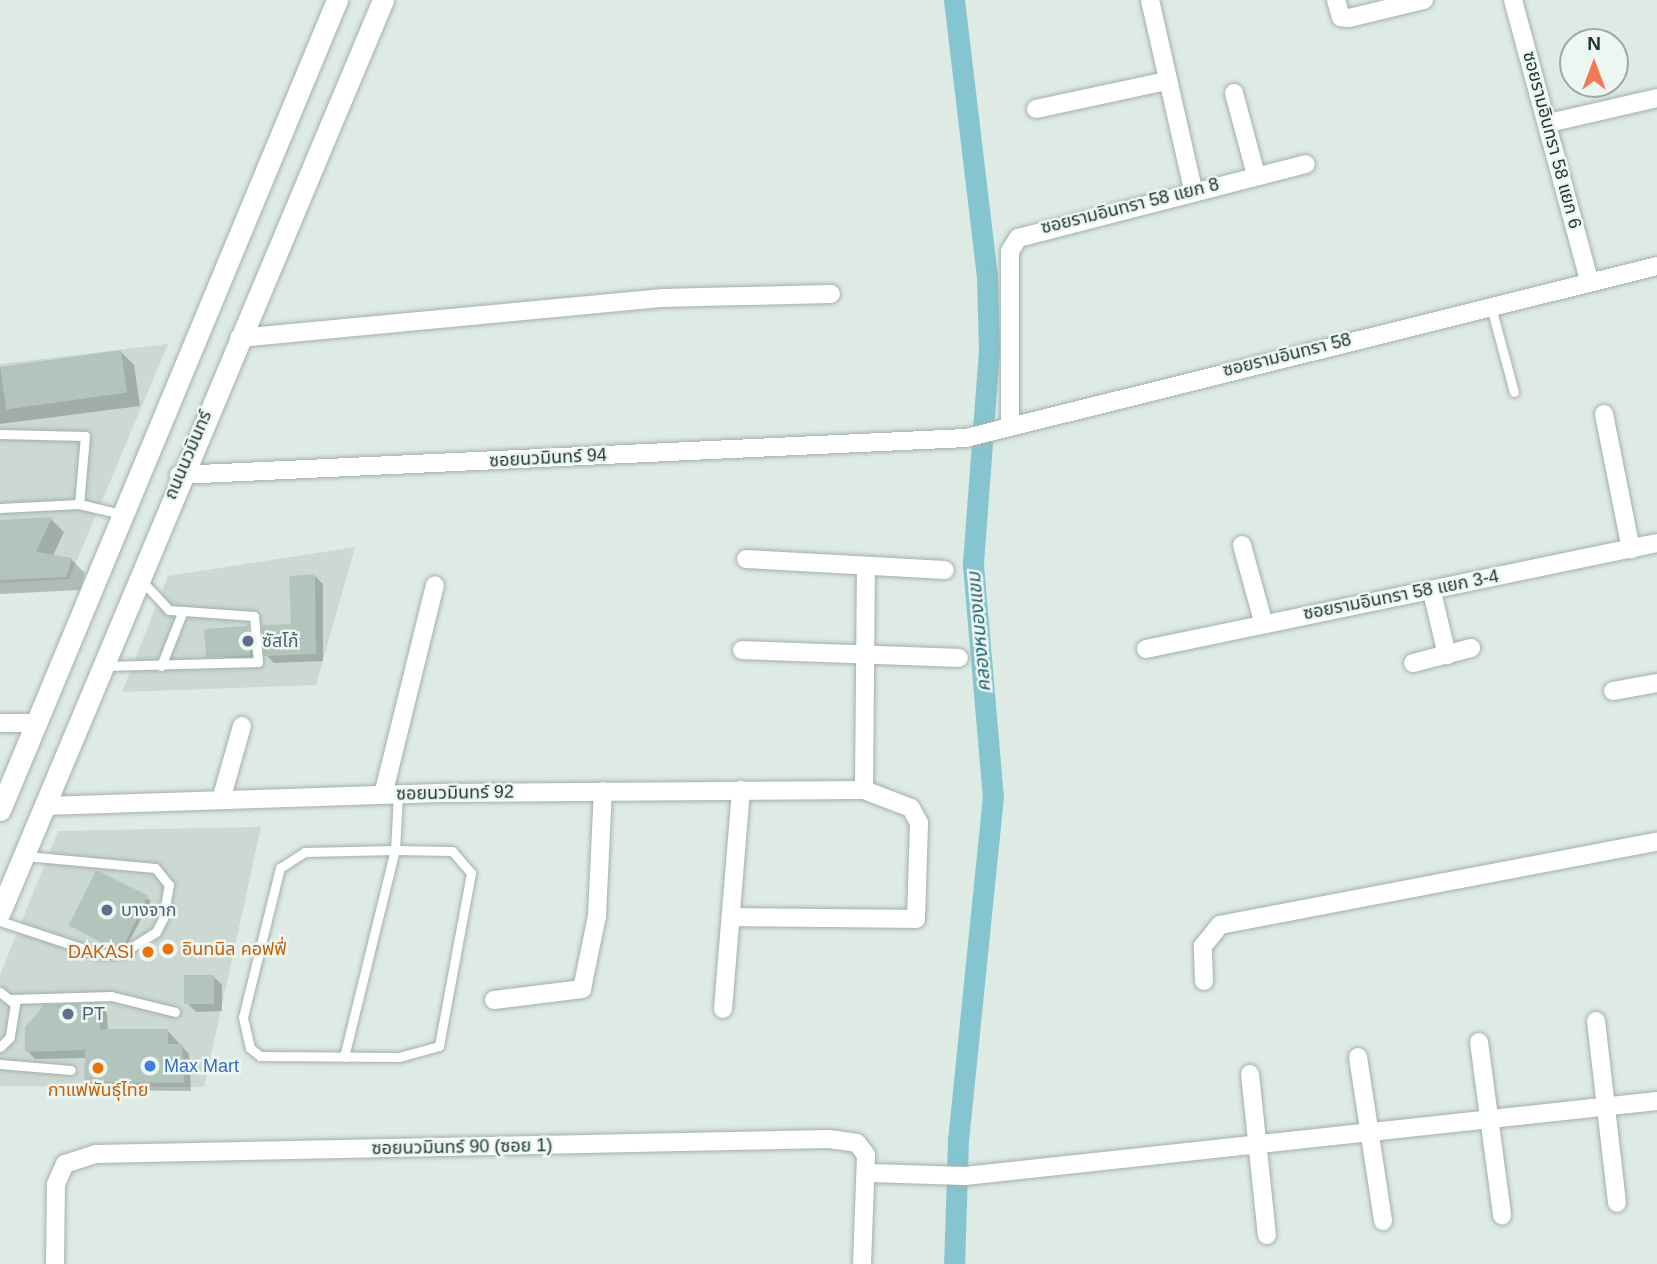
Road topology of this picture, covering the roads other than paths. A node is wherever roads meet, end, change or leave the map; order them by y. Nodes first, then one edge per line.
1 (337, 0) edge
2 (383, 0) edge
3 (1150, 0) edge
4 (1336, 0) edge
5 (1424, 0) edge
6 (1513, 0) edge
7 (1167, 81) junction
8 (1234, 93) dead end
9 (1657, 98) edge
10 (1036, 109) dead end
11 (1549, 123) junction
12 (1306, 164) dead end
13 (1256, 175) junction
14 (1193, 189) junction
15 (1657, 266) edge
16 (1590, 280) junction
17 (831, 294) dead end
18 (1490, 305) junction
19 (239, 338) junction
20 (1514, 392) dead end
21 (1604, 414) dead end
22 (1006, 427) junction
23 (0, 434) edge
24 (918, 440) joint
25 (144, 459) junction
26 (179, 475) junction
27 (79, 504) junction
28 (0, 508) edge
29 (121, 514) junction
30 (1657, 542) edge
31 (1242, 545) dead end
32 (1630, 549) junction
33 (746, 559) dead end
34 (866, 566) junction
35 (945, 570) dead end
36 (138, 576) junction
37 (435, 585) dead end
38 (1432, 592) junction
39 (182, 613) junction
40 (1262, 621) junction
41 (1471, 648) dead end
42 (1146, 649) dead end
43 (741, 650) dead end
44 (1447, 655) junction
45 (861, 658) junction
46 (959, 658) dead end
47 (1413, 663) dead end
48 (102, 666) junction
49 (162, 666) junction
50 (1657, 683) edge
51 (1613, 691) dead end
52 (0, 723) edge
53 (36, 723) junction
54 (242, 726) dead end
55 (741, 790) junction
56 (864, 790) junction
57 (603, 792) junction
58 (391, 794) junction
59 (221, 800) junction
60 (45, 806) junction
61 (0, 810) edge
62 (1657, 842) edge
63 (395, 850) junction
64 (24, 856) junction
65 (0, 912) edge
66 (730, 917) junction
67 (0, 921) edge
68 (1204, 981) dead end
69 (0, 992) edge
70 (12, 999) junction
71 (494, 1000) dead end
72 (723, 1009) dead end
73 (175, 1012) dead end
74 (1596, 1021) dead end
75 (1479, 1042) dead end
76 (0, 1047) edge
77 (344, 1057) junction
78 (1358, 1057) dead end
79 (0, 1064) edge
80 (71, 1070) dead end
81 (1251, 1074) dead end
82 (1657, 1101) edge
83 (1606, 1107) junction
84 (1489, 1119) junction
85 (1368, 1132) junction
86 (1258, 1144) junction
87 (869, 1172) junction
88 (1617, 1203) dead end
89 (1502, 1214) dead end
90 (1383, 1221) dead end
91 (1266, 1236) dead end
92 (55, 1264) edge
93 (862, 1264) edge

1 - 25 main road
2 - 19 main road, ถนนนวมินทร์
3 - 7 street
4 - 5 street
6 - 11 street, ซอยรามอินทรา 58 แยก 6
7 - 10 street
7 - 14 street
8 - 13 street
9 - 11 street
11 - 16 street, ซอยรามอินทรา 58 แยก 6
12 - 13 street, ซอยรามอินทรา 58 แยก 8
13 - 14 street, ซอยรามอินทรา 58 แยก 8
14 - 22 street, ซอยรามอินทรา 58 แยก 8
15 - 16 street, ซอยรามอินทรา 58
16 - 18 street, ซอยรามอินทรา 58
17 - 19 street
18 - 20 lane
18 - 22 street, ซอยรามอินทรา 58
19 - 26 main road, ถนนนวมินทร์
21 - 32 street
22 - 24 street, ซอยรามอินทรา 58
23 - 27 lane
24 - 26 street, ซอยนวมินทร์ 94
25 - 26 main road
25 - 29 main road
26 - 36 main road, ถนนนวมินทร์
27 - 28 lane
27 - 29 lane
29 - 53 main road
30 - 32 street, ซอยรามอินทรา 58 แยก 3-4
31 - 40 street
32 - 38 street, ซอยรามอินทรา 58 แยก 3-4
33 - 34 street
34 - 35 street
34 - 45 street
36 - 39 lane
36 - 48 main road, ถนนนวมินทร์
37 - 58 street
38 - 40 street, ซอยรามอินทรา 58 แยก 3-4
38 - 44 street
39 - 49 lane
39 - 49 lane
40 - 42 street, ซอยรามอินทรา 58 แยก 3-4
41 - 44 street
43 - 45 street
44 - 47 street
45 - 46 street
45 - 56 street
48 - 49 lane
48 - 60 main road, ถนนนวมินทร์
50 - 51 street
52 - 53 street
53 - 61 main road
54 - 59 street
55 - 56 street, ซอยนวมินทร์ 92
55 - 57 street, ซอยนวมินทร์ 92
55 - 66 street
56 - 66 street, ซอยนวมินทร์ 92
57 - 58 street, ซอยนวมินทร์ 92
57 - 71 street
58 - 59 street, ซอยนวมินทร์ 92
58 - 63 lane
59 - 60 street, ซอยนวมินทร์ 92
60 - 64 main road, ถนนนวมินทร์
62 - 68 street
63 - 77 lane
63 - 77 lane
63 - 77 lane
64 - 65 main road, ถนนนวมินทร์
64 - 67 lane
66 - 72 street
69 - 70 lane
70 - 73 lane
70 - 76 lane
74 - 83 street
75 - 84 street
78 - 85 street
79 - 80 lane
81 - 86 street
82 - 83 street
83 - 84 street
83 - 88 street
84 - 85 street
84 - 89 street
85 - 86 street
85 - 90 street
86 - 87 street
86 - 91 street
87 - 92 street, ซอยนวมินทร์ 90 (ซอย 1)
87 - 93 street

